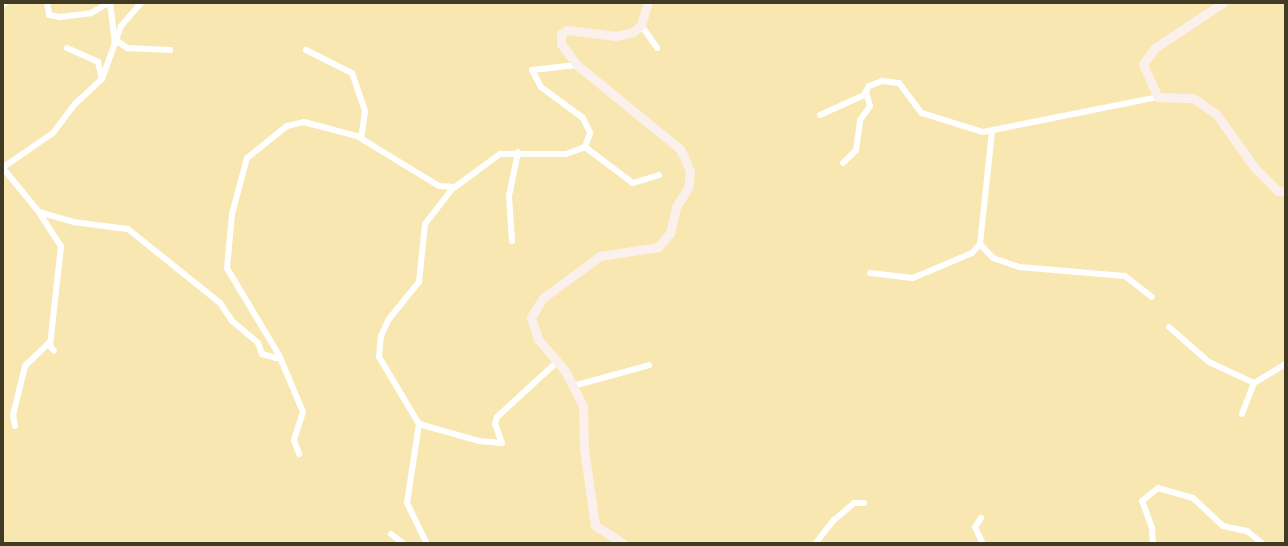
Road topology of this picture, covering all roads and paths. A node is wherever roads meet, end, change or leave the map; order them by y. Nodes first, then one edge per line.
1 (6, 2) edge
2 (47, 2) edge
3 (142, 2) edge
4 (648, 2) edge
5 (1224, 2) edge
6 (2, 6) edge
7 (641, 26) junction
8 (116, 42) junction
9 (67, 48) dead end
10 (657, 48) dead end
11 (170, 50) dead end
12 (306, 50) dead end
13 (577, 65) junction
14 (102, 79) junction
15 (866, 92) junction
16 (1158, 97) junction
17 (820, 115) dead end
18 (992, 132) junction
19 (361, 138) junction
20 (585, 147) junction
21 (518, 152) junction
22 (843, 163) dead end
23 (2, 167) edge
24 (659, 175) dead end
25 (455, 187) junction
26 (1286, 192) edge
27 (39, 212) junction
28 (512, 242) dead end
29 (980, 244) junction
30 (870, 273) dead end
31 (1152, 298) dead end
32 (1169, 327) dead end
33 (50, 342) junction
34 (54, 351) dead end
35 (279, 355) junction
36 (557, 362) junction
37 (1286, 364) edge
38 (649, 365) dead end
39 (1254, 383) junction
40 (573, 386) junction
41 (1242, 414) dead end
42 (419, 424) junction
43 (15, 426) dead end
44 (299, 454) dead end
45 (864, 503) dead end
46 (981, 518) dead end
47 (391, 534) dead end
48 (404, 544) edge
49 (427, 544) edge
50 (624, 544) edge
51 (815, 544) edge
52 (983, 544) edge
53 (1153, 544) edge
54 (1263, 544) edge

1 - 6 street
2 - 8 street
3 - 8 street
4 - 7 street
5 - 16 street
7 - 10 street
7 - 13 street
8 - 11 street
8 - 14 street
9 - 14 street
12 - 19 street
13 - 20 street
13 - 36 street
14 - 23 street
15 - 17 street
15 - 18 street
15 - 22 street
16 - 18 street
16 - 26 street
18 - 29 street
19 - 25 street
19 - 35 street
20 - 21 street
20 - 24 street
21 - 25 street
21 - 28 street
23 - 27 street
25 - 42 street
27 - 33 street
27 - 35 street
29 - 30 street
29 - 31 street
32 - 39 street
33 - 34 street
33 - 43 street
35 - 44 street
36 - 40 street
36 - 42 street
37 - 39 street
38 - 40 street
39 - 41 street
40 - 50 street
42 - 49 street
45 - 51 street
46 - 52 street
47 - 48 street
53 - 54 street

